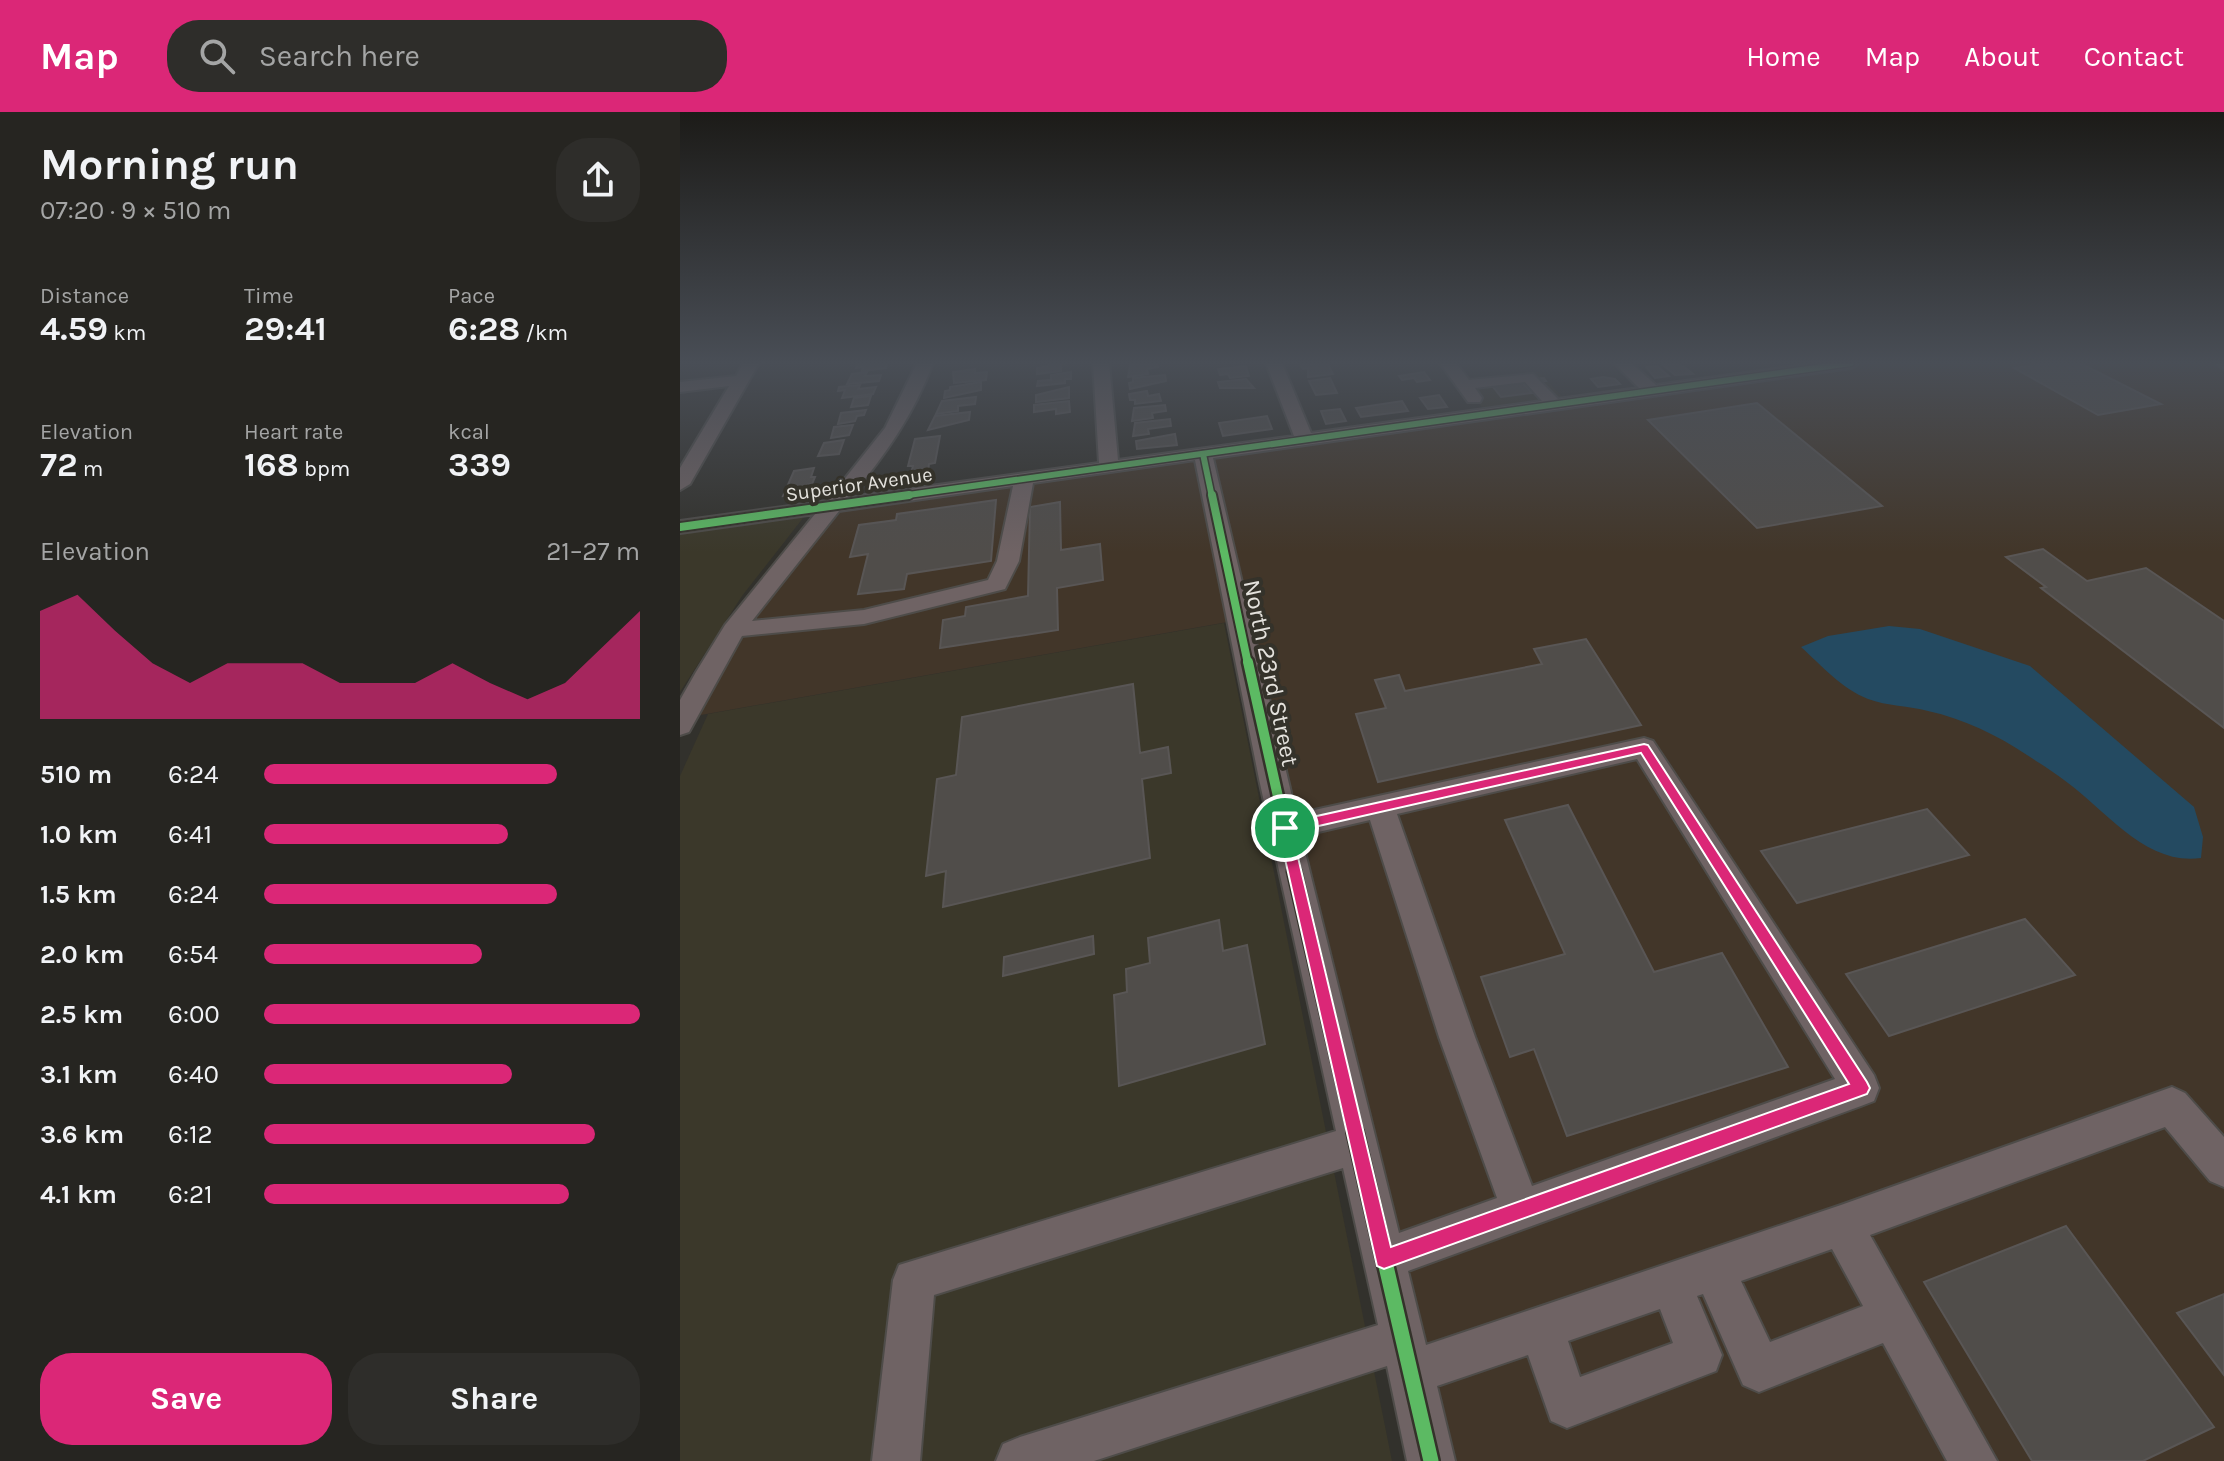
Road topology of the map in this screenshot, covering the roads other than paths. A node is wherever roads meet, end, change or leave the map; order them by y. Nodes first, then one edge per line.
1 (714, 426) edge
2 (895, 426) edge
3 (1106, 426) edge
4 (1299, 426) edge
5 (1403, 426) edge
6 (1305, 440) junction
7 (1203, 454) junction
8 (1109, 467) junction
9 (1024, 479) junction
10 (680, 484) edge
11 (833, 506) junction
12 (680, 527) edge
13 (733, 630) junction
14 (680, 726) edge
15 (1380, 807) junction
16 (1285, 828) junction
17 (1357, 1144) junction
18 (2224, 1167) edge
19 (1521, 1210) junction
20 (1841, 1225) junction
21 (1384, 1259) junction
22 (1714, 1269) junction
23 (1671, 1284) junction
24 (1892, 1317) junction
25 (1542, 1330) junction
26 (1406, 1356) junction
27 (896, 1461) edge
28 (1020, 1461) edge
29 (1431, 1461) edge
30 (1973, 1461) edge

1 - 10 street
2 - 11 street
3 - 8 street
4 - 6 street
5 - 6 street, Superior Avenue
6 - 7 street, Superior Avenue
7 - 8 street, Superior Avenue
7 - 16 street, North 23rd Street
8 - 9 street, Superior Avenue
9 - 11 street, Superior Avenue
9 - 13 street
11 - 12 street, Superior Avenue
11 - 13 street
13 - 14 street
15 - 16 street
15 - 19 street
15 - 19 street
16 - 17 street, North 23rd Street
17 - 21 street, North 23rd Street
17 - 27 street
18 - 20 street
19 - 21 street
20 - 22 street
20 - 24 street
21 - 26 street, North 23rd Street
22 - 23 street
22 - 24 street
23 - 25 street
23 - 25 street
24 - 30 street
25 - 26 street
26 - 28 street
26 - 29 street, North 23rd Street

